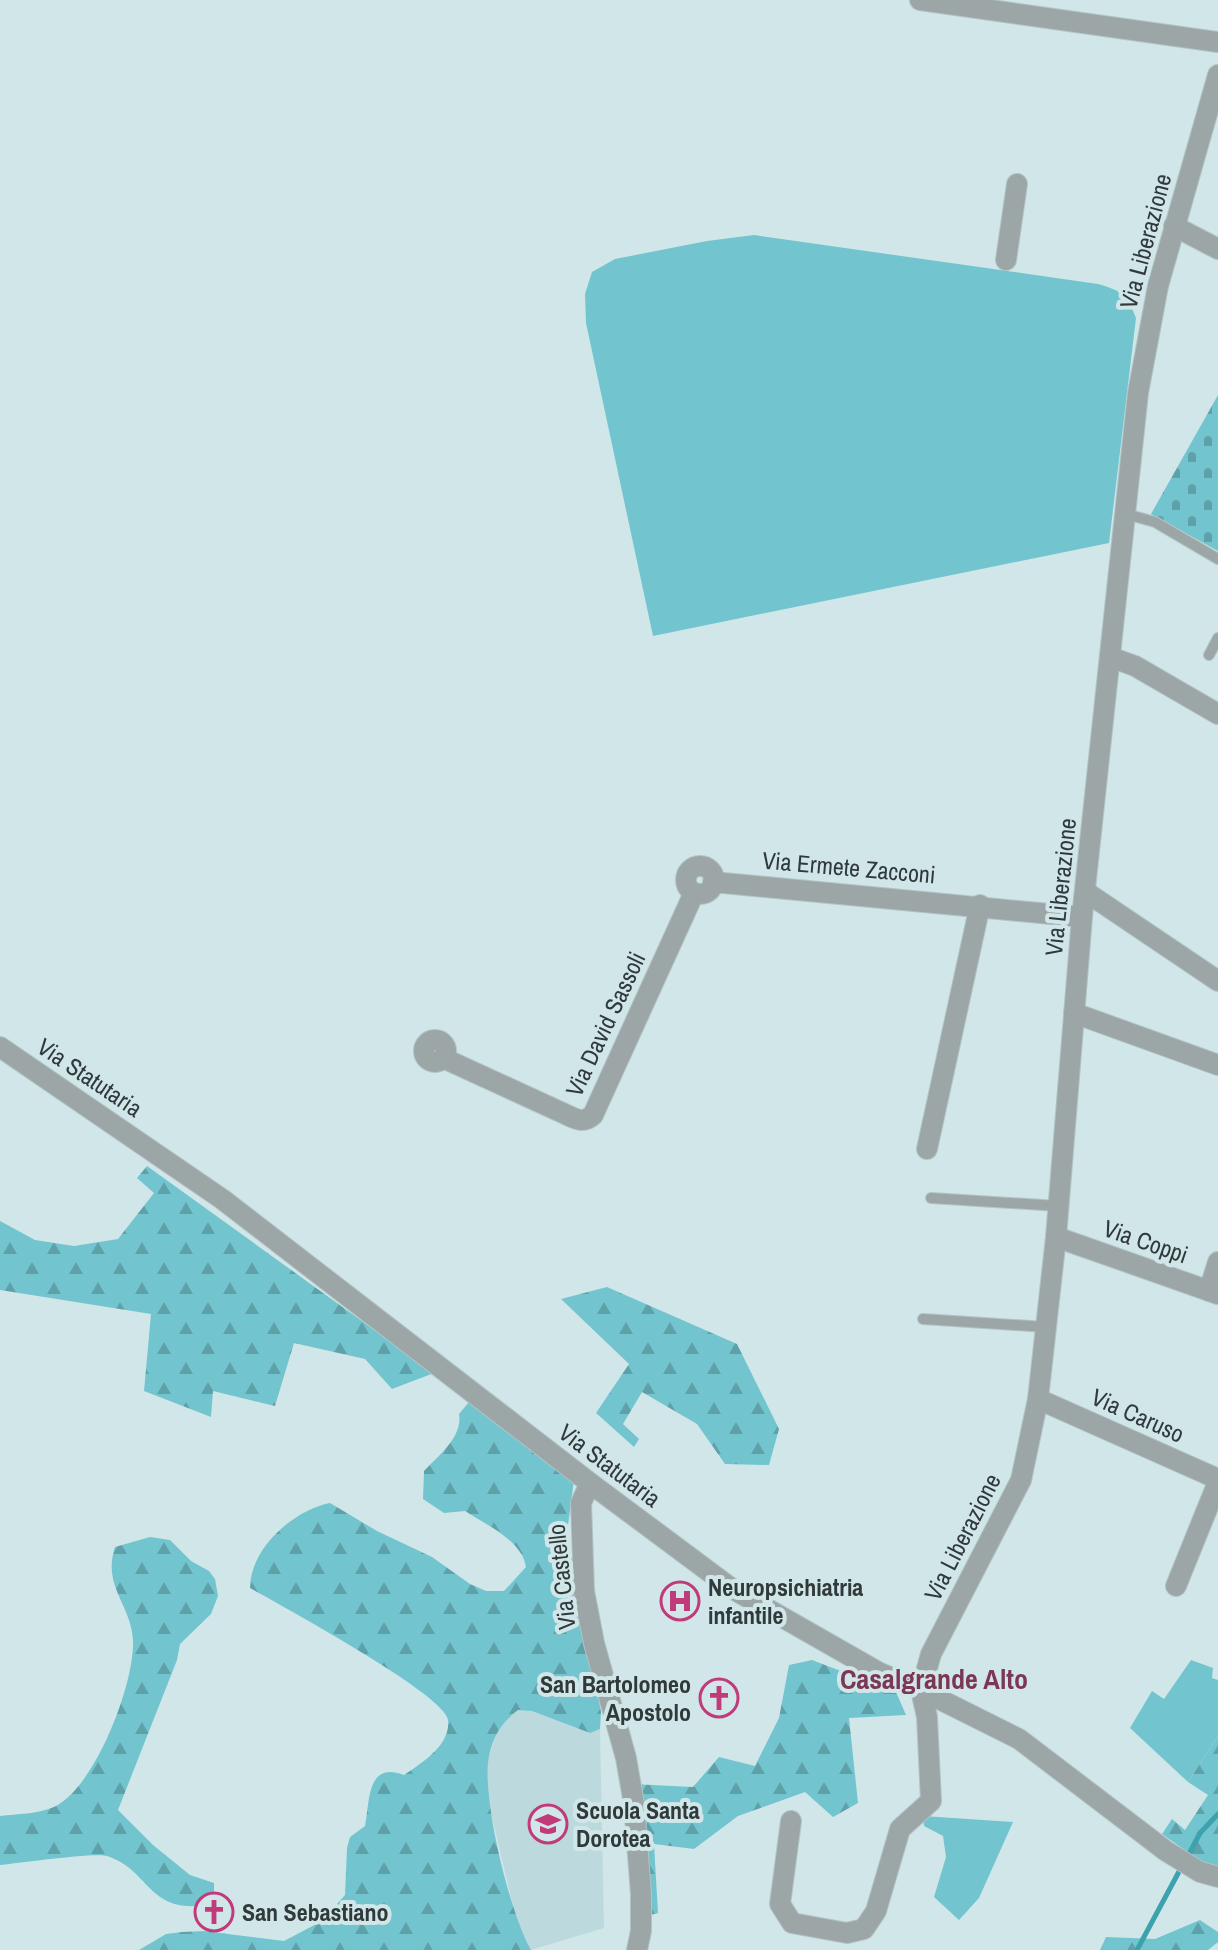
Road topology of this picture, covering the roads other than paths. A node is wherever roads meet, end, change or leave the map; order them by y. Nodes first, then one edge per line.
1 (920, 0) edge
2 (1218, 42) edge
3 (1217, 82) edge
4 (1017, 184) dead end
5 (1174, 226) junction
6 (1218, 249) edge
7 (1006, 260) dead end
8 (1126, 514) junction
9 (1218, 559) edge
10 (1218, 638) edge
11 (1209, 655) dead end
12 (1110, 657) junction
13 (1218, 714) edge
14 (713, 882) joint
15 (1086, 892) junction
16 (980, 905) junction
17 (1082, 917) junction
18 (1218, 981) edge
19 (1074, 1013) junction
20 (0, 1047) edge
21 (443, 1058) dead end
22 (1218, 1065) edge
23 (927, 1149) dead end
24 (931, 1198) dead end
25 (1058, 1206) junction
26 (1056, 1237) junction
27 (1218, 1262) edge
28 (1213, 1292) edge
29 (923, 1319) dead end
30 (1045, 1327) junction
31 (1038, 1399) junction
32 (1218, 1480) edge
33 (590, 1483) junction
34 (1176, 1586) dead end
35 (921, 1690) junction
36 (791, 1821) dead end
37 (1218, 1877) edge
38 (637, 1950) edge

1 - 2 street
3 - 5 street, Via Liberazione
4 - 7 street
5 - 6 street
5 - 8 street, Via Liberazione
8 - 9 lane
8 - 12 street, Via Liberazione
10 - 11 lane
12 - 13 street
12 - 15 street, Via Liberazione
14 - 16 street, Via Ermete Zacconi
14 - 21 street, Via David Sassoli
15 - 17 street, Via Liberazione
15 - 18 street
16 - 17 street, Via Ermete Zacconi
16 - 23 street
17 - 19 street, Via Liberazione
19 - 22 street
19 - 25 street, Via Liberazione
20 - 33 street, Via Statutaria
24 - 25 lane
25 - 26 street, Via Liberazione
26 - 28 street, Via Coppi
26 - 30 street, Via Liberazione
27 - 28 street
29 - 30 lane
30 - 31 street, Via Liberazione
31 - 32 street, Via Caruso
31 - 35 street, Via Liberazione
32 - 34 street, Via Caruso
33 - 35 street, Via Statutaria
33 - 38 street, Via Castello
35 - 36 street
35 - 37 street, Via Statutaria

